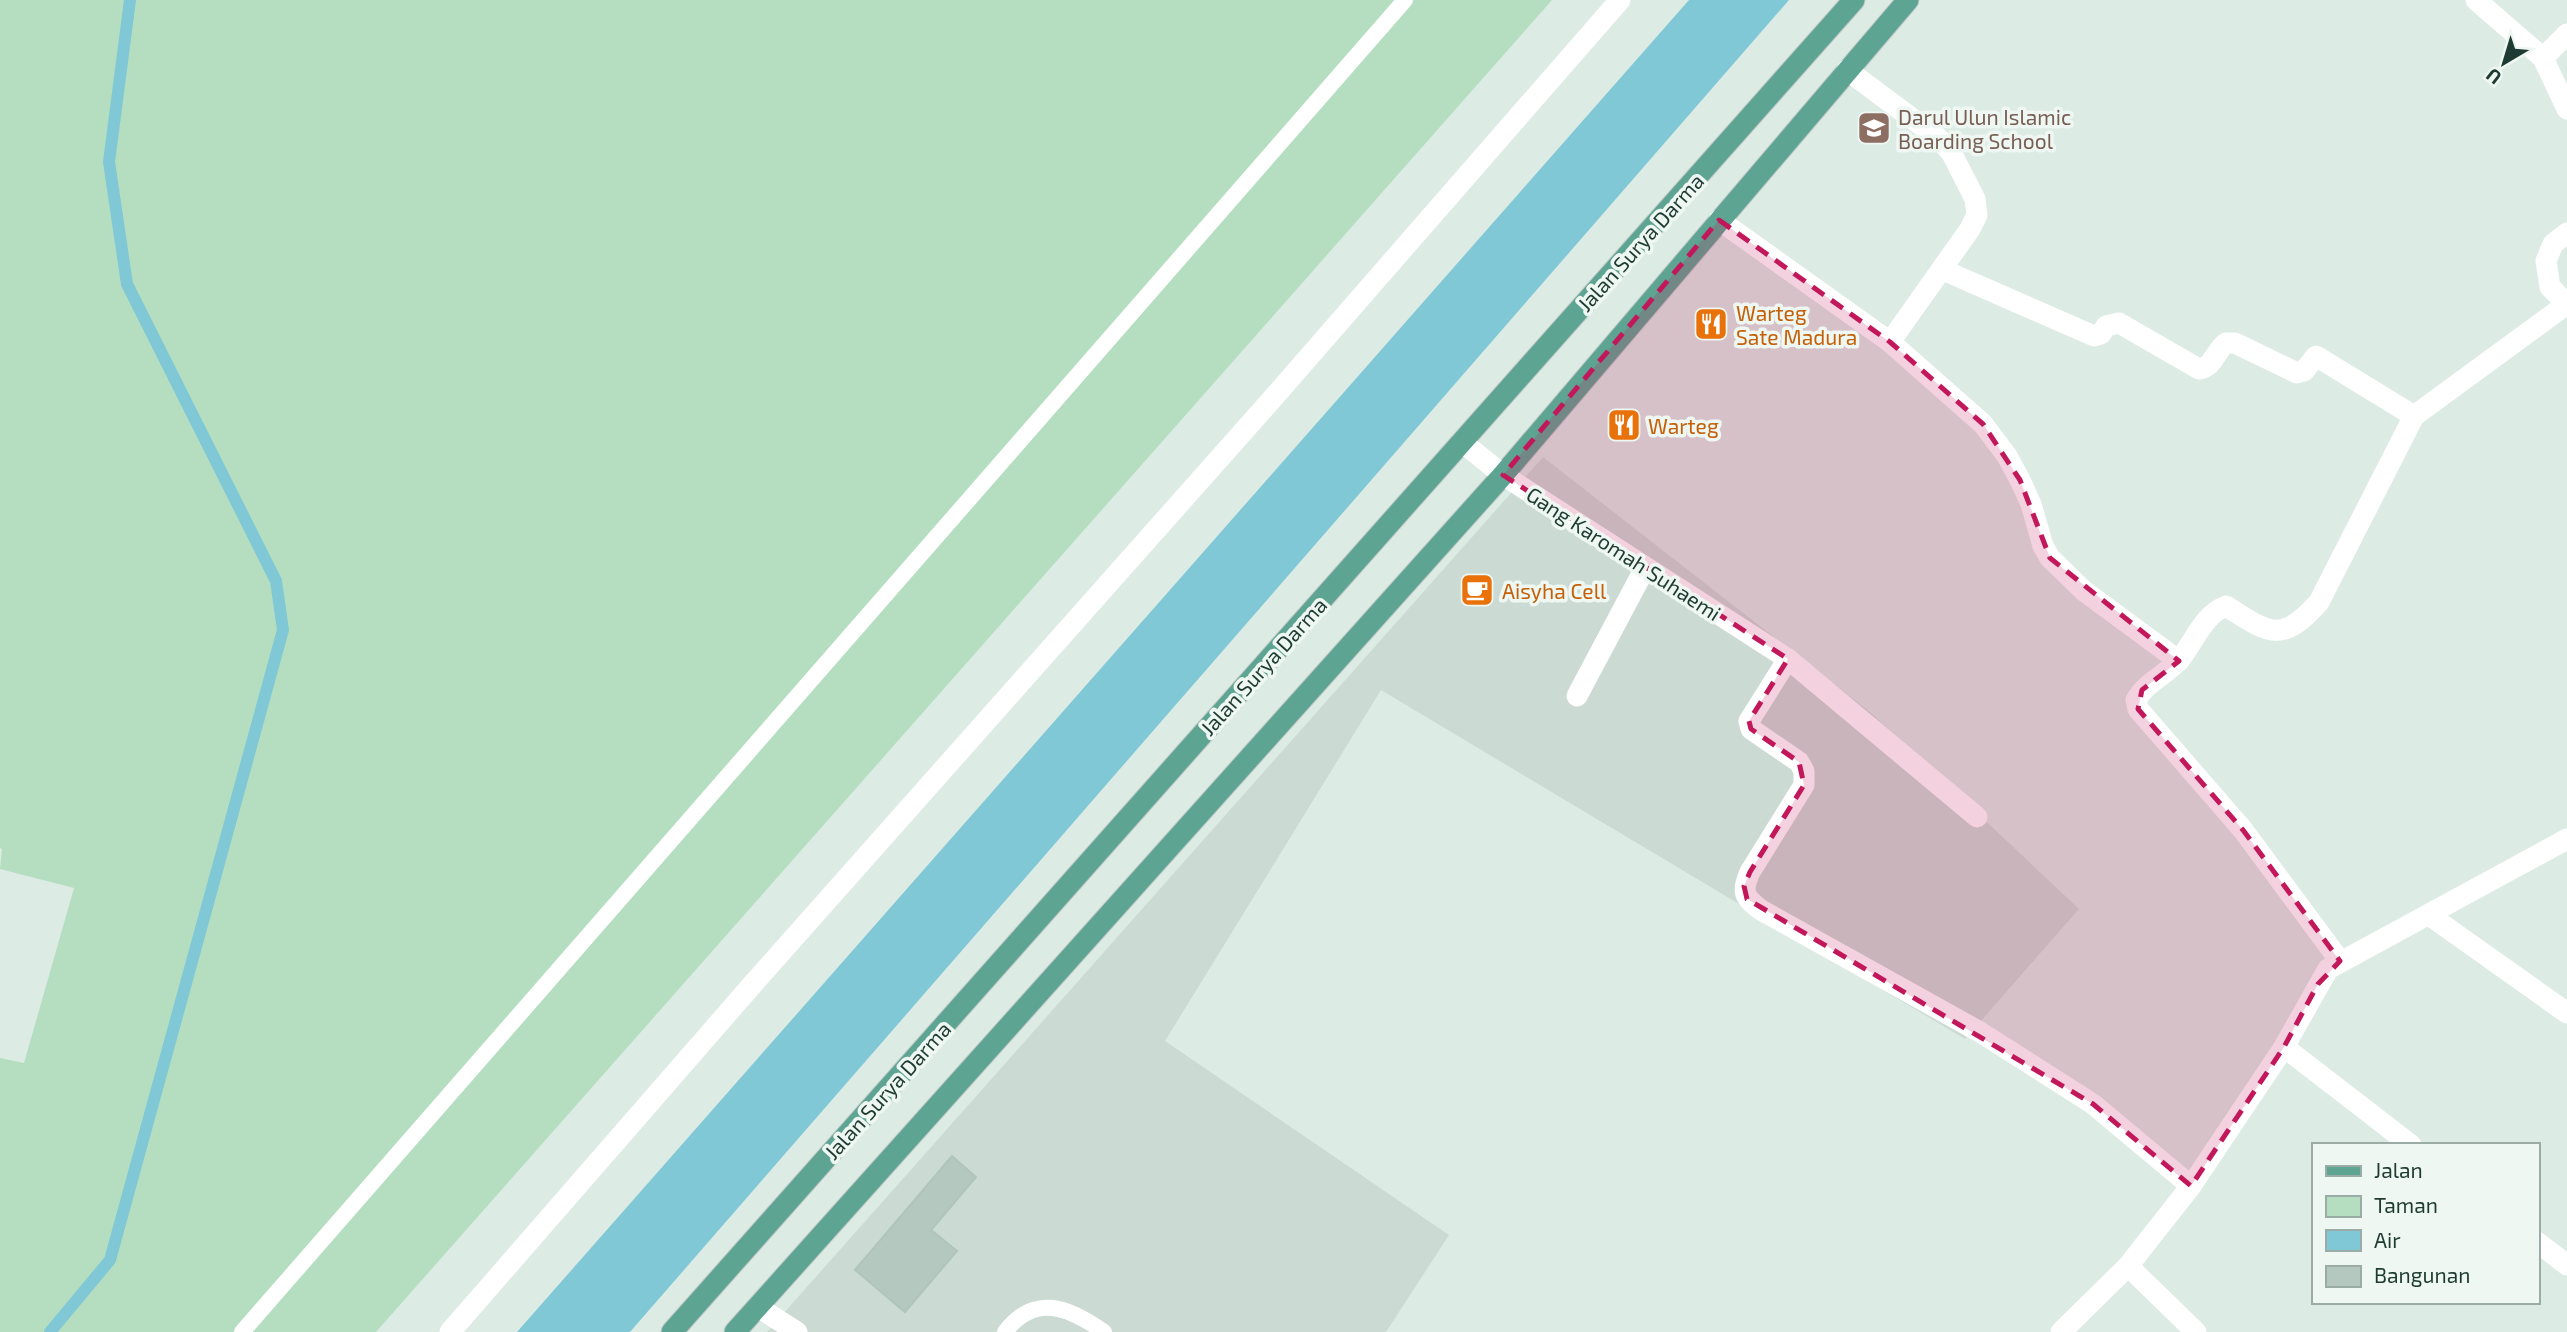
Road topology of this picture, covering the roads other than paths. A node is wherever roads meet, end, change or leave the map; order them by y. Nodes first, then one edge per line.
1 (1405, 0) edge
2 (1620, 0) edge
3 (1854, 0) edge
4 (1908, 0) edge
5 (2476, 0) edge
6 (2567, 34) edge
7 (2543, 58) junction
8 (1847, 70) junction
9 (2567, 109) edge
10 (1719, 220) junction
11 (2567, 233) edge
12 (1943, 270) junction
13 (2567, 304) edge
14 (1890, 342) junction
15 (2414, 416) junction
16 (1462, 442) junction
17 (1503, 475) junction
18 (1645, 568) junction
19 (1788, 659) junction
20 (2179, 661) junction
21 (1577, 696) dead end
22 (1977, 817) dead end
23 (2567, 839) edge
24 (2428, 915) junction
25 (2340, 961) junction
26 (2567, 1013) edge
27 (2284, 1047) junction
28 (2408, 1143) edge
29 (2191, 1186) junction
30 (2539, 1244) edge
31 (2567, 1265) edge
32 (2128, 1266) junction
33 (758, 1307) junction
34 (242, 1332) edge
35 (450, 1332) edge
36 (672, 1332) edge
37 (735, 1332) edge
38 (797, 1332) edge
39 (1005, 1332) edge
40 (1104, 1332) edge
41 (2061, 1332) edge
42 (2196, 1332) edge

1 - 34 lane
2 - 35 street
3 - 16 main road, Jalan Surya Darma
4 - 8 main road, Jalan Surya Darma
5 - 7 street
6 - 7 street
7 - 9 street
8 - 10 main road, Jalan Surya Darma
8 - 12 street
10 - 14 street
10 - 17 main road, Jalan Surya Darma
11 - 13 street
12 - 14 street
12 - 15 street
13 - 15 street
14 - 20 street
15 - 20 street
16 - 17 street, Gang Karomah Suhaemi
16 - 36 main road, Jalan Surya Darma
17 - 18 street, Gang Karomah Suhaemi
17 - 33 main road, Jalan Surya Darma
18 - 19 street, Gang Karomah Suhaemi
18 - 21 street
19 - 22 street, Gang Karomah Suhaemi
19 - 29 street
20 - 25 street
23 - 24 street
24 - 25 street
24 - 26 street
25 - 27 street
27 - 28 street
27 - 29 street
29 - 32 street
30 - 31 street
32 - 41 street
32 - 42 street
33 - 37 main road, Jalan Surya Darma
33 - 38 street
39 - 40 lane

